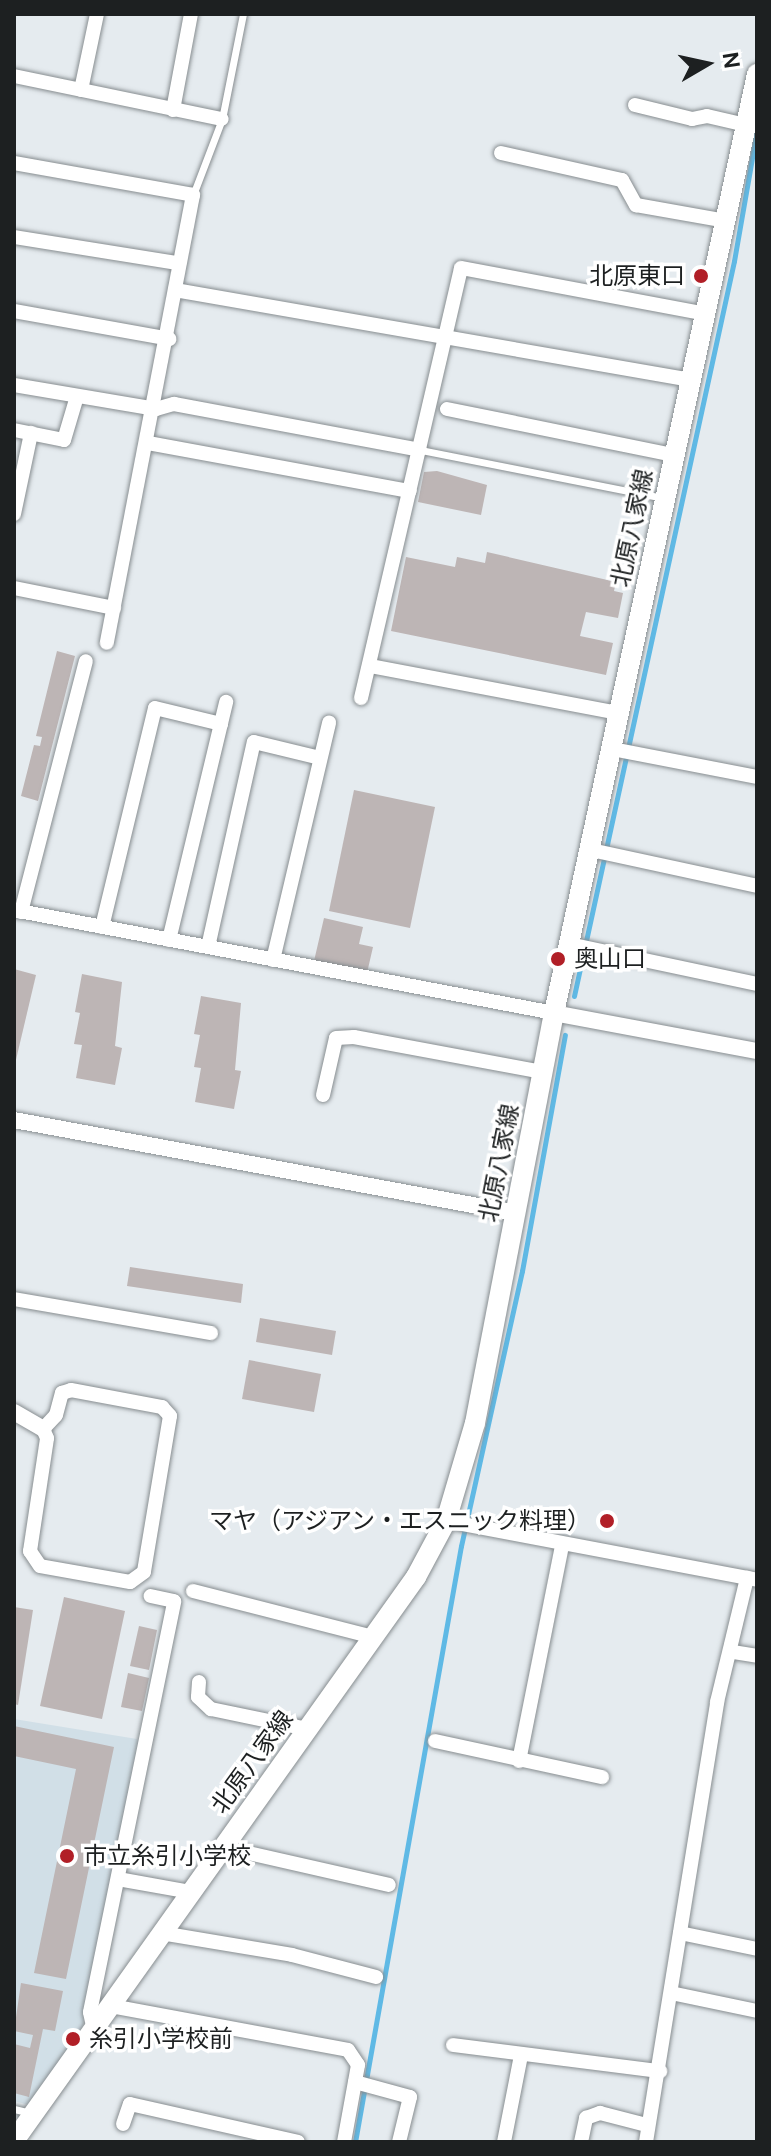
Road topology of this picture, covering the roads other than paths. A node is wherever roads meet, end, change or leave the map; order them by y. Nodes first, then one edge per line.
1 (97, 14) edge
2 (191, 14) edge
3 (243, 14) edge
4 (757, 74) edge
5 (14, 76) edge
6 (81, 90) junction
7 (635, 105) dead end
8 (173, 110) junction
9 (222, 119) junction
10 (746, 125) junction
11 (750, 147) edge
12 (501, 153) dead end
13 (14, 163) edge
14 (193, 195) junction
15 (726, 221) junction
16 (14, 237) edge
17 (177, 263) junction
18 (175, 290) junction
19 (14, 311) edge
20 (706, 314) junction
21 (445, 335) junction
22 (169, 339) junction
23 (691, 380) junction
24 (14, 385) edge
25 (77, 396) junction
26 (156, 409) junction
27 (447, 409) dead end
28 (14, 430) edge
29 (31, 433) junction
30 (148, 443) junction
31 (420, 450) junction
32 (674, 455) junction
33 (410, 491) junction
34 (666, 499) junction
35 (14, 514) edge
36 (14, 588) edge
37 (114, 608) junction
38 (107, 643) dead end
39 (86, 661) dead end
40 (370, 666) junction
41 (361, 698) dead end
42 (226, 702) dead end
43 (619, 713) junction
44 (329, 723) dead end
45 (221, 724) junction
46 (612, 749) junction
47 (320, 758) junction
48 (757, 777) edge
49 (591, 850) junction
50 (757, 886) edge
51 (18, 911) edge
52 (102, 927) junction
53 (169, 940) junction
54 (569, 944) junction
55 (208, 947) junction
56 (273, 960) junction
57 (757, 984) edge
58 (554, 1013) junction
59 (757, 1051) edge
60 (542, 1072) junction
61 (323, 1095) dead end
62 (14, 1120) edge
63 (516, 1213) junction
64 (14, 1299) edge
65 (211, 1333) dead end
66 (14, 1412) edge
67 (43, 1429) junction
68 (446, 1521) junction
69 (562, 1546) junction
70 (752, 1579) edge
71 (193, 1591) dead end
72 (151, 1596) dead end
73 (374, 1637) junction
74 (733, 1652) junction
75 (757, 1656) edge
76 (199, 1682) dead end
77 (308, 1729) junction
78 (435, 1741) dead end
79 (519, 1761) junction
80 (602, 1777) dead end
81 (222, 1847) junction
82 (118, 1879) junction
83 (389, 1885) dead end
84 (190, 1892) junction
85 (161, 1933) junction
86 (680, 1933) junction
87 (757, 1949) edge
88 (376, 1977) dead end
89 (671, 1993) junction
90 (111, 2006) junction
91 (757, 2011) edge
92 (94, 2030) junction
93 (453, 2045) dead end
94 (521, 2055) junction
95 (660, 2071) junction
96 (355, 2082) junction
97 (24, 2111) edge
98 (123, 2124) dead end
99 (646, 2125) junction
100 (14, 2141) edge
101 (298, 2142) edge
102 (344, 2142) edge
103 (399, 2142) edge
104 (504, 2142) edge
105 (581, 2142) edge
106 (646, 2142) edge

1 - 6 street
2 - 8 street
3 - 9 lane
4 - 10 main road, 北原八家線
5 - 6 street
6 - 8 street
7 - 10 street
8 - 9 street
9 - 14 lane
10 - 11 main road, 北原八家線
11 - 15 main road, 北原八家線
12 - 15 street
13 - 14 street
14 - 17 street
15 - 20 main road, 北原八家線
16 - 17 street
17 - 18 street
18 - 21 street
18 - 22 street
19 - 22 street
20 - 21 street
20 - 23 main road, 北原八家線
21 - 23 street
21 - 31 street
22 - 26 street
23 - 32 main road, 北原八家線
24 - 25 street
25 - 26 street
25 - 29 street
26 - 30 street
26 - 31 street
27 - 32 street
28 - 29 street
29 - 35 street
30 - 33 street
30 - 37 street
31 - 33 street
31 - 34 lane
32 - 34 main road, 北原八家線
33 - 40 street
34 - 43 main road, 北原八家線
36 - 37 street
37 - 38 street
39 - 51 street
40 - 41 street
40 - 43 street
42 - 45 street
43 - 46 main road, 北原八家線
44 - 47 street
45 - 52 street
45 - 53 street
46 - 48 street
46 - 49 main road, 北原八家線
47 - 55 street
47 - 56 street
49 - 50 street
49 - 54 main road, 北原八家線
51 - 52 street
52 - 53 street
53 - 55 street
54 - 57 street
54 - 58 main road, 北原八家線
55 - 56 street
56 - 58 street
58 - 59 street
58 - 60 main road, 北原八家線
60 - 61 street
60 - 63 main road, 北原八家線
62 - 63 street
63 - 68 main road, 北原八家線
64 - 65 street
66 - 67 street
67 - 67 street
68 - 69 street
68 - 73 main road, 北原八家線
69 - 70 street
69 - 79 street
70 - 74 street
71 - 73 street
72 - 82 street
73 - 77 main road, 北原八家線
74 - 75 street
74 - 86 street
76 - 77 street
77 - 81 main road, 北原八家線
78 - 79 street
79 - 80 street
81 - 83 street
81 - 84 main road, 北原八家線
82 - 84 street
82 - 92 street
84 - 85 main road, 北原八家線
85 - 88 street
85 - 90 main road, 北原八家線
86 - 87 street
86 - 89 street
89 - 91 street
89 - 95 street
90 - 92 main road, 北原八家線
90 - 96 street
92 - 97 main road, 北原八家線
93 - 94 street
94 - 95 street
94 - 104 street
95 - 99 street
96 - 102 street
96 - 103 street
97 - 100 main road, 北原八家線
98 - 101 street
99 - 105 street
99 - 106 street

